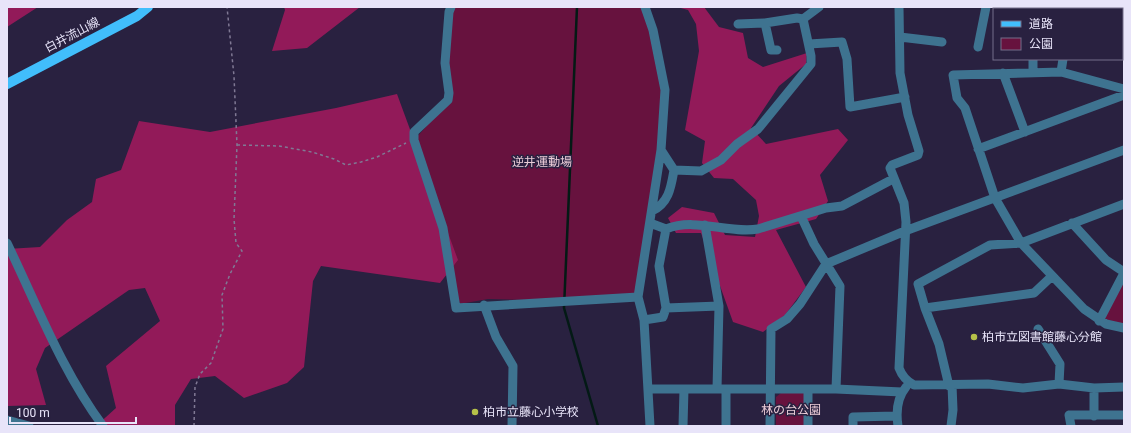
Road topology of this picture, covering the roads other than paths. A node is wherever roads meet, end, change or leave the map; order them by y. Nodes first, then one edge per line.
1 (148, 7) edge
2 (451, 7) edge
3 (645, 7) edge
4 (899, 7) edge
5 (986, 7) edge
6 (1079, 7) edge
7 (1124, 8) edge
8 (816, 9) edge
9 (803, 19) junction
10 (765, 23) junction
11 (738, 24) dead end
12 (900, 37) junction
13 (942, 42) dead end
14 (809, 44) junction
15 (978, 47) dead end
16 (777, 50) dead end
17 (1033, 60) edge
18 (1063, 60) edge
19 (1033, 72) junction
20 (1061, 72) junction
21 (1003, 73) junction
22 (7, 84) edge
23 (1124, 89) edge
24 (1124, 95) edge
25 (905, 97) junction
26 (1025, 132) junction
27 (978, 149) junction
28 (661, 150) junction
29 (1124, 150) edge
30 (674, 170) junction
31 (893, 179) junction
32 (995, 198) junction
33 (1124, 204) edge
34 (652, 211) junction
35 (800, 216) junction
36 (650, 223) junction
37 (1072, 223) junction
38 (705, 225) junction
39 (666, 230) junction
40 (905, 232) junction
41 (7, 243) edge
42 (1021, 243) junction
43 (826, 264) junction
44 (1124, 272) edge
45 (1051, 276) junction
46 (638, 297) junction
47 (484, 305) junction
48 (719, 306) junction
49 (666, 308) junction
50 (925, 308) junction
51 (644, 320) junction
52 (1099, 321) junction
53 (1124, 328) edge
54 (1038, 329) dead end
55 (910, 383) junction
56 (1059, 384) junction
57 (951, 385) junction
58 (1124, 387) edge
59 (1094, 388) junction
60 (648, 389) junction
61 (684, 389) junction
62 (770, 389) junction
63 (836, 389) junction
64 (721, 390) junction
65 (808, 390) junction
66 (902, 392) junction
67 (1124, 415) edge
68 (896, 416) junction
69 (1094, 416) junction
70 (8, 422) edge
71 (29, 426) edge
72 (103, 426) edge
73 (512, 426) edge
74 (650, 426) edge
75 (683, 426) edge
76 (726, 426) edge
77 (770, 426) edge
78 (808, 426) edge
79 (853, 426) edge
80 (898, 426) edge
81 (950, 426) edge
82 (1071, 426) edge

1 - 22 main road, 白井流山線
2 - 47 street
3 - 28 street
4 - 12 street
5 - 15 street
6 - 7 street
8 - 9 street
9 - 10 street
9 - 14 street
10 - 11 street
10 - 16 street
12 - 13 street
12 - 25 street
14 - 25 street
14 - 30 street
17 - 19 street
18 - 20 street
19 - 20 street
19 - 21 street
20 - 23 street
21 - 26 street
21 - 27 street
24 - 26 street
25 - 31 street
26 - 27 street
27 - 32 street
28 - 30 street
28 - 34 street
29 - 32 street
30 - 34 street
31 - 35 street
31 - 40 street
32 - 40 street
32 - 42 street
33 - 37 street
34 - 36 street
35 - 38 street
35 - 43 street
36 - 39 street
36 - 46 street
37 - 42 street
37 - 44 street
38 - 39 street
38 - 48 street
39 - 49 street
40 - 43 street
40 - 55 street
41 - 72 street
42 - 45 street
42 - 50 street
43 - 62 street
43 - 63 street
44 - 52 street
45 - 50 street
45 - 52 street
46 - 47 street
46 - 51 street
47 - 73 street
48 - 49 street
48 - 64 street
49 - 51 street
50 - 57 street
51 - 60 street
52 - 53 street
54 - 56 street
55 - 57 street
55 - 66 street
56 - 57 street
56 - 59 street
57 - 81 street
58 - 59 street
59 - 69 street
60 - 61 street
60 - 74 street
61 - 64 street
61 - 75 street
62 - 64 street
62 - 65 street
62 - 77 street
63 - 65 street
63 - 66 street
64 - 76 street
65 - 78 street
66 - 68 street
67 - 69 street
68 - 79 street
68 - 80 street
69 - 82 street
70 - 71 street

